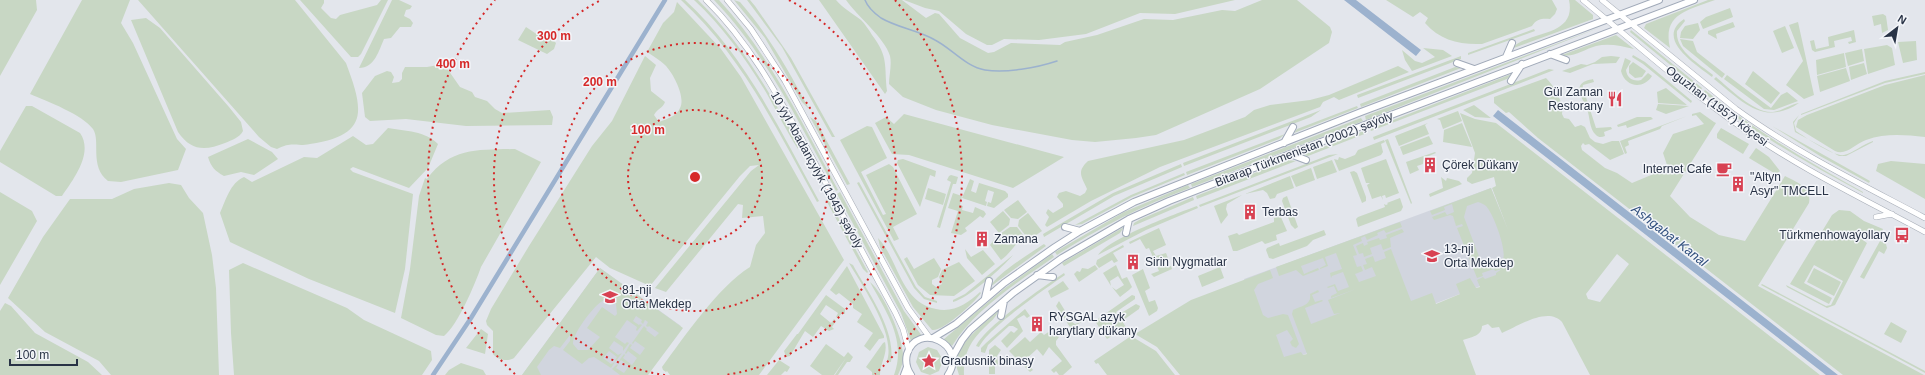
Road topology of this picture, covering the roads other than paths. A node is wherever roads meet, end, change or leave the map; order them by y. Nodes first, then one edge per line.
1 (706, 0) edge
2 (727, 0) edge
3 (1583, 0) edge
4 (1602, 0) edge
5 (1659, 0) edge
6 (1694, 0) edge
7 (1621, 15) junction
8 (1607, 20) junction
9 (1631, 24) junction
10 (1618, 29) junction
11 (1512, 43) dead end
12 (1550, 54) junction
13 (1506, 57) junction
14 (1566, 60) dead end
15 (1457, 63) dead end
16 (1522, 64) junction
17 (1474, 69) junction
18 (1511, 81) dead end
19 (1293, 127) dead end
20 (1284, 143) junction
21 (1290, 154) junction
22 (1306, 160) dead end
23 (1892, 214) junction
24 (1876, 217) dead end
25 (1925, 218) edge
26 (1129, 219) junction
27 (1065, 227) dead end
28 (1080, 230) junction
29 (1925, 232) edge
30 (1126, 233) dead end
31 (1037, 275) junction
32 (1053, 277) dead end
33 (988, 281) dead end
34 (985, 298) junction
35 (1004, 300) junction
36 (1001, 316) dead end
37 (931, 338) junction
38 (909, 351) junction
39 (952, 358) junction
40 (907, 367) junction
41 (951, 368) junction
42 (904, 375) edge
43 (911, 375) edge
44 (948, 375) edge
45 (954, 375) edge

1 - 38 main road, 10 ýyl Abadançylyk (1945) şaýoly
2 - 37 main road, 10 ýyl Abadançylyk (1945) şaýoly
3 - 8 main road, Oguzhan (1957) köçesi
4 - 7 main road, Oguzhan (1957) köçesi
5 - 7 main road, Bitarap Türkmenistan (2002) şaýoly
6 - 9 main road, Bitarap Türkmenistan (2002) şaýoly
7 - 8 main road, Bitarap Türkmenistan (2002) şaýoly
7 - 9 main road, Oguzhan (1957) köçesi
8 - 10 main road, Oguzhan (1957) köçesi
8 - 13 main road, Bitarap Türkmenistan (2002) şaýoly
9 - 10 main road, Bitarap Türkmenistan (2002) şaýoly
9 - 25 main road, Oguzhan (1957) köçesi
10 - 12 main road, Bitarap Türkmenistan (2002) şaýoly
10 - 23 main road, Oguzhan (1957) köçesi
11 - 13 main road
12 - 14 main road
12 - 16 main road, Bitarap Türkmenistan (2002) şaýoly
13 - 17 main road, Bitarap Türkmenistan (2002) şaýoly
15 - 17 main road
16 - 18 main road
16 - 21 main road, Bitarap Türkmenistan (2002) şaýoly
17 - 20 main road, Bitarap Türkmenistan (2002) şaýoly
19 - 20 main road
20 - 28 main road, Bitarap Türkmenistan (2002) şaýoly
21 - 22 main road
21 - 26 main road, Bitarap Türkmenistan (2002) şaýoly
23 - 24 main road
23 - 29 main road, Oguzhan (1957) köçesi
26 - 30 main road
26 - 31 main road, Bitarap Türkmenistan (2002) şaýoly
27 - 28 main road
28 - 34 main road, Bitarap Türkmenistan (2002) şaýoly
31 - 32 main road
31 - 35 main road, Bitarap Türkmenistan (2002) şaýoly
33 - 34 main road
34 - 37 main road, Bitarap Türkmenistan (2002) şaýoly
35 - 36 main road
35 - 39 main road, Bitarap Türkmenistan (2002) şaýoly
37 - 38 main road, Bitarap Türkmenistan (2002) şaýoly
37 - 39 main road
38 - 40 main road
39 - 41 main road
40 - 42 main road
40 - 43 main road
41 - 44 main road
41 - 45 main road

